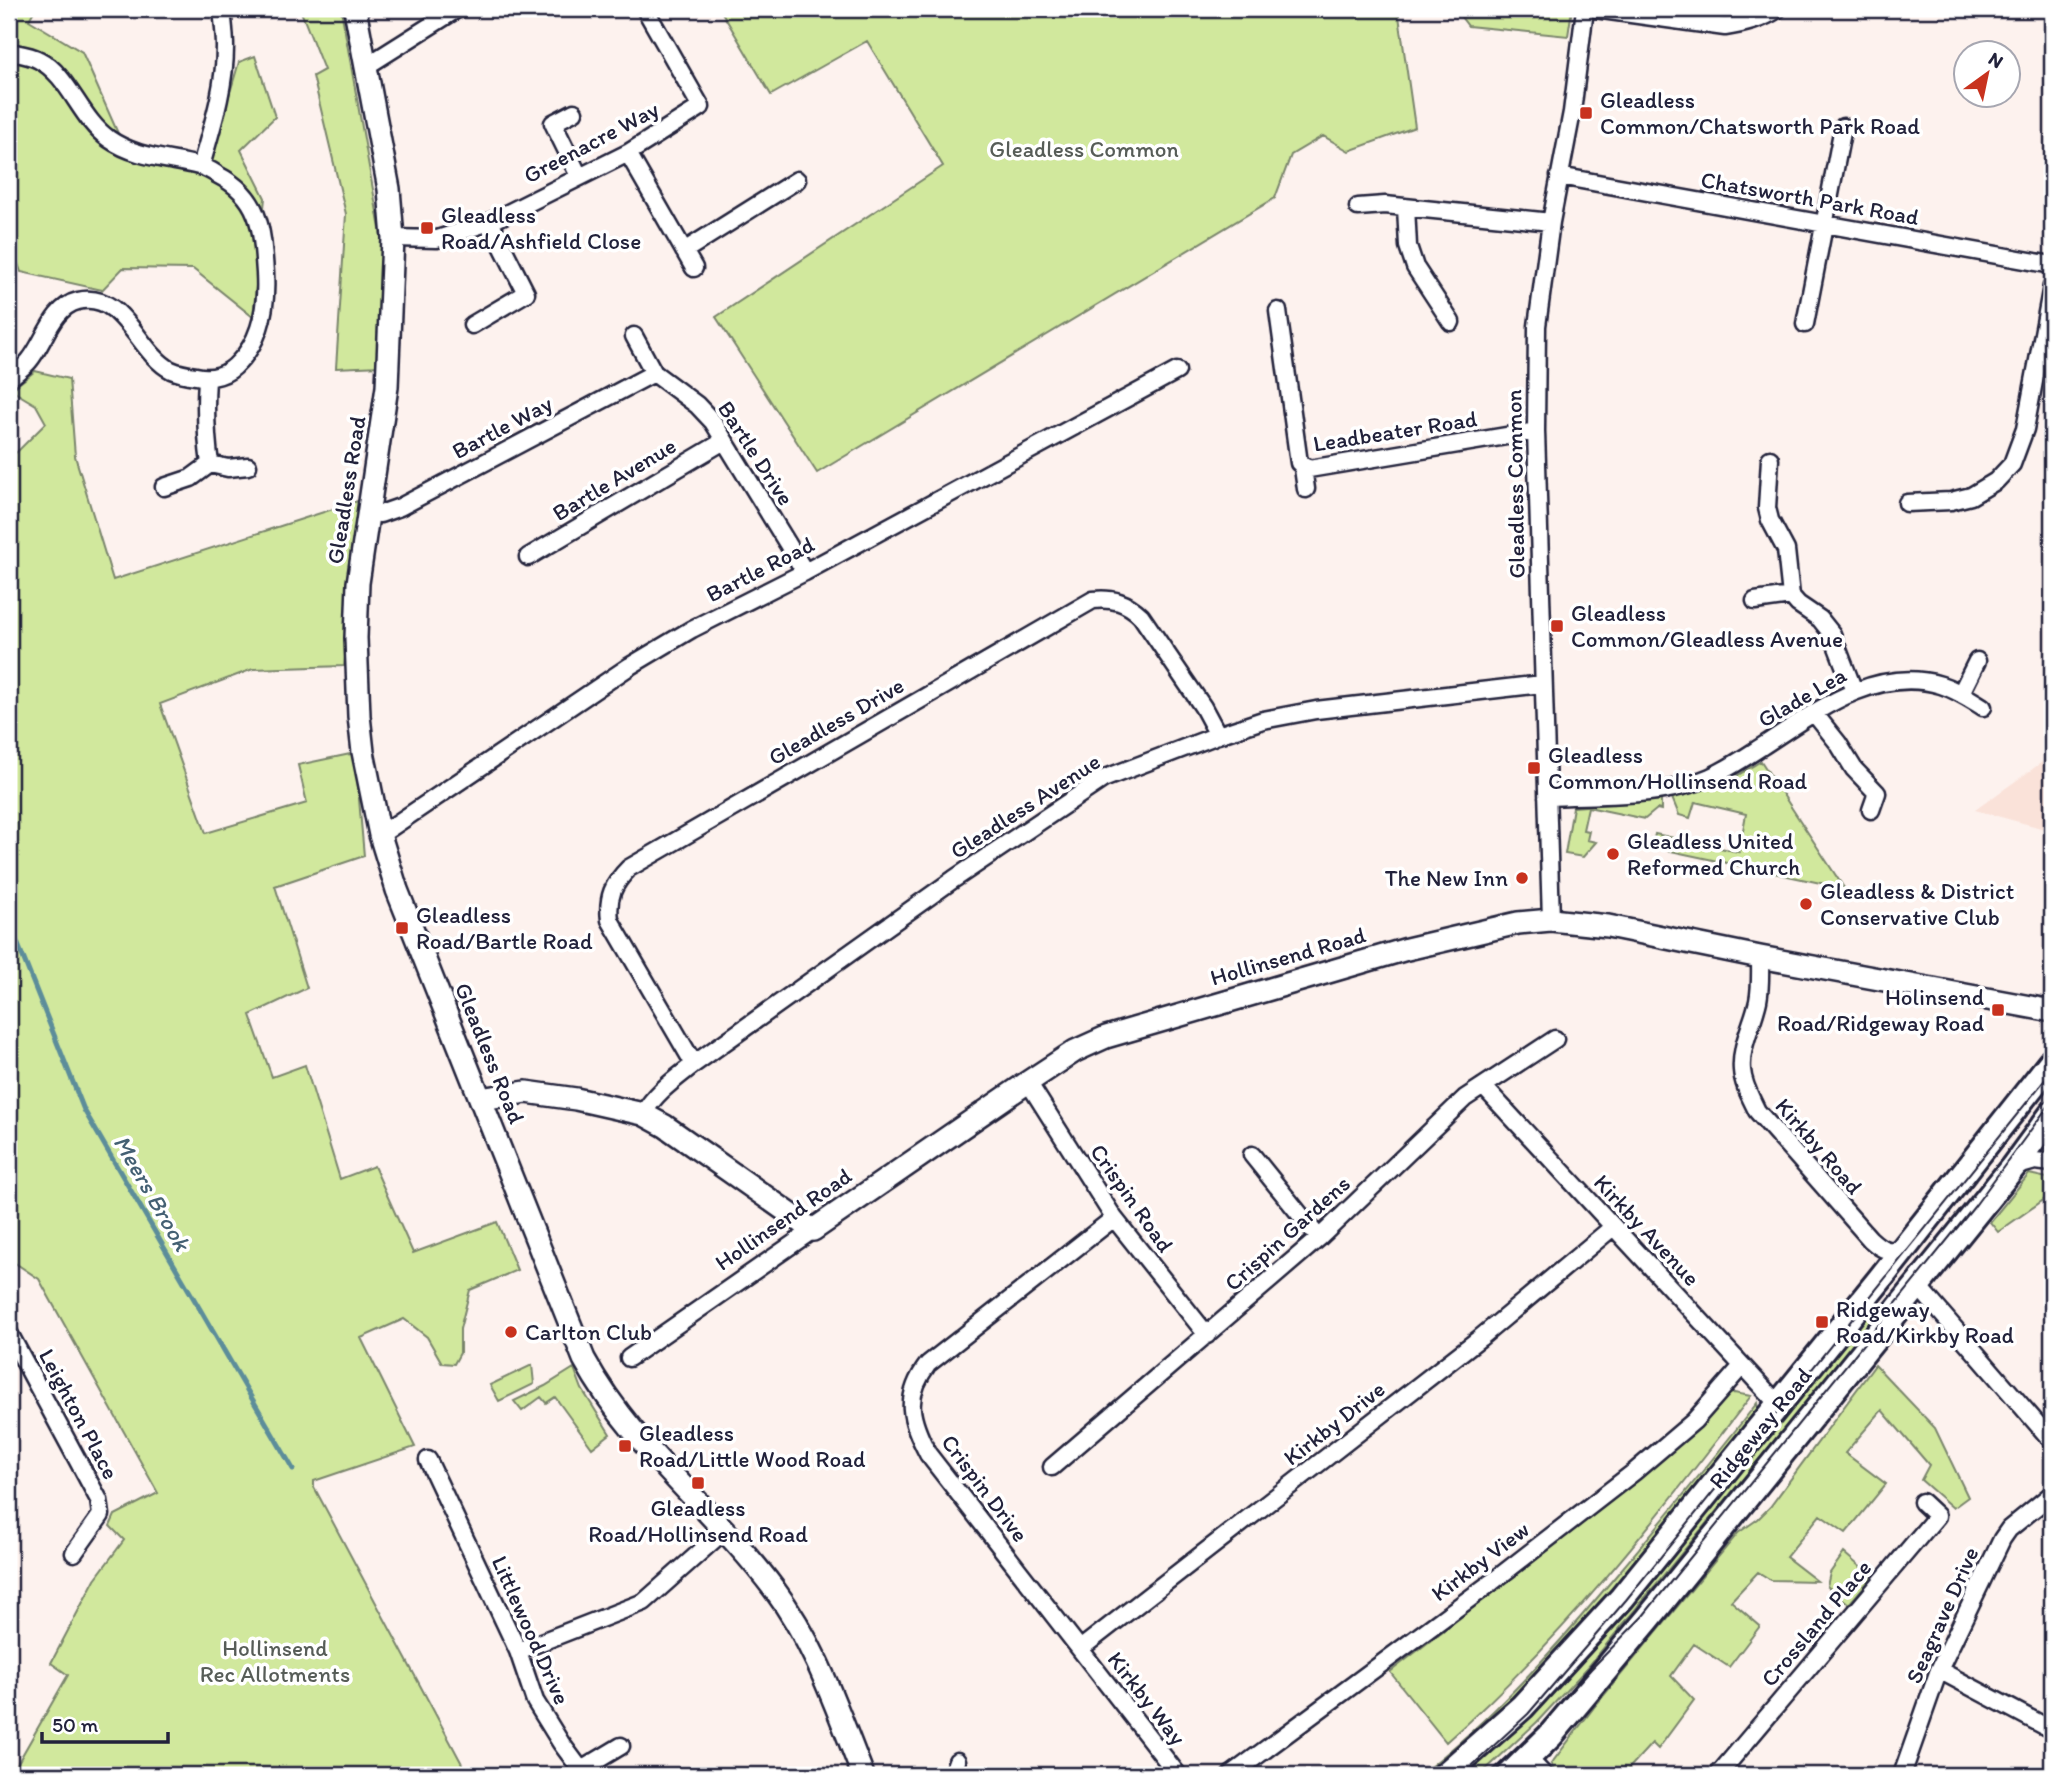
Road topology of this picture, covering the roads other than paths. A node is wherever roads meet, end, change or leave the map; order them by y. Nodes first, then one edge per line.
1 (222, 9) edge
2 (355, 9) edge
3 (457, 9) edge
4 (645, 9) edge
5 (1585, 9) edge
6 (1595, 9) edge
7 (1778, 9) edge
8 (9, 52) edge
9 (365, 66) junction
10 (573, 112) dead end
11 (1843, 127) dead end
12 (628, 153) junction
13 (201, 166) junction
14 (579, 176) junction
15 (1559, 176) junction
16 (797, 180) dead end
17 (1358, 207) dead end
18 (1406, 207) junction
19 (489, 222) junction
20 (1551, 222) junction
21 (1823, 224) junction
22 (393, 238) junction
23 (684, 251) junction
24 (2052, 265) edge
25 (694, 268) dead end
26 (2052, 286) edge
27 (1278, 311) dead end
28 (1451, 322) dead end
29 (1805, 324) dead end
30 (471, 325) dead end
31 (634, 336) dead end
32 (1177, 371) dead end
33 (654, 373) junction
34 (9, 379) edge
35 (207, 379) junction
36 (1535, 431) junction
37 (723, 441) junction
38 (1770, 459) dead end
39 (211, 464) junction
40 (248, 466) dead end
41 (1303, 468) junction
42 (163, 487) dead end
43 (1306, 489) dead end
44 (1907, 503) dead end
45 (368, 513) junction
46 (528, 557) dead end
47 (805, 572) junction
48 (1791, 596) junction
49 (1755, 601) dead end
50 (1977, 661) dead end
51 (1542, 684) junction
52 (1854, 691) junction
53 (1961, 693) junction
54 (1983, 708) dead end
55 (1814, 713) junction
56 (1218, 735) junction
57 (1547, 797) junction
58 (1871, 810) dead end
59 (380, 835) junction
60 (1550, 920) junction
61 (1759, 957) junction
62 (2052, 1011) edge
63 (1555, 1039) dead end
64 (2052, 1060) edge
65 (694, 1065) junction
66 (1028, 1083) junction
67 (1483, 1086) junction
68 (481, 1099) junction
69 (643, 1114) junction
70 (2052, 1114) edge
71 (1251, 1154) dead end
72 (2052, 1163) edge
73 (2013, 1167) junction
74 (1114, 1218) junction
75 (1613, 1227) junction
76 (813, 1230) junction
77 (1319, 1238) junction
78 (1905, 1247) junction
79 (1918, 1286) junction
80 (9, 1333) edge
81 (1207, 1335) junction
82 (629, 1358) dead end
83 (1742, 1366) junction
84 (1778, 1404) junction
85 (2052, 1441) edge
86 (428, 1460) dead end
87 (1052, 1468) dead end
88 (2052, 1494) edge
89 (1922, 1502) dead end
90 (725, 1530) junction
91 (74, 1553) dead end
92 (1080, 1649) junction
93 (518, 1651) junction
94 (1939, 1670) junction
95 (2052, 1730) edge
96 (621, 1746) dead end
97 (1527, 1770) edge
98 (863, 1775) edge
99 (1178, 1775) edge
100 (1231, 1775) edge
101 (1445, 1775) edge
102 (1718, 1775) edge
103 (1902, 1775) edge

1 - 13 street
2 - 9 main road, Gleadless Road
3 - 9 street
4 - 12 street, Greenacre Way
5 - 15 street, Gleadless Common
6 - 7 street
8 - 13 street
9 - 22 main road, Gleadless Road
10 - 14 street
11 - 21 street
12 - 14 street, Greenacre Way
12 - 23 street
13 - 35 street
14 - 19 street, Greenacre Way
15 - 20 street, Gleadless Common
15 - 21 street, Chatsworth Park Road
16 - 23 street
17 - 18 street
18 - 20 street
18 - 28 street
19 - 22 street, Greenacre Way
19 - 30 street
20 - 36 street, Gleadless Common
21 - 24 street, Chatsworth Park Road
21 - 29 street
22 - 45 main road, Gleadless Road
23 - 25 street
26 - 44 street
27 - 41 street, Leadbeater Road
31 - 33 street, Bartle Drive
32 - 47 street, Bartle Road
33 - 37 street, Bartle Drive
33 - 45 street, Bartle Way
34 - 35 street
35 - 39 street
36 - 41 street, Leadbeater Road
36 - 51 street, Gleadless Common
37 - 46 street, Bartle Avenue
37 - 47 street, Bartle Drive
38 - 48 street
39 - 40 street
39 - 42 street
41 - 43 street, Leadbeater Road
45 - 59 main road, Gleadless Road
47 - 59 street, Bartle Road
48 - 49 street
48 - 52 street
50 - 53 street
51 - 56 street, Gleadless Avenue
51 - 57 street, Gleadless Common
52 - 53 street, Glade Lea
52 - 55 street, Glade Lea
53 - 54 street, Glade Lea
55 - 57 street, Glade Lea
55 - 58 street
56 - 65 street, Gleadless Avenue
56 - 65 street, Gleadless Drive
57 - 60 street, Gleadless Common
59 - 68 main road, Gleadless Road
60 - 61 main road, Hollinsend Road
60 - 66 main road, Hollinsend Road
61 - 62 main road, Hollinsend Road
61 - 78 street, Kirkby Road
63 - 67 street, Crispin Gardens
64 - 78 highway, Ridgeway Road
65 - 69 street, Gleadless Avenue
66 - 74 street, Crispin Road
66 - 76 main road, Hollinsend Road
67 - 75 street, Kirkby Avenue
67 - 77 street, Crispin Gardens
68 - 69 main road
68 - 90 main road, Gleadless Road
69 - 76 main road
70 - 73 highway, Ridgeway Road
71 - 77 street
72 - 73 street
73 - 79 highway, Ridgeway Road
74 - 81 street, Crispin Road
74 - 92 street, Crispin Drive
75 - 83 street, Kirkby Avenue
75 - 92 street, Kirkby Drive
76 - 82 street, Hollinsend Road
77 - 81 street, Crispin Gardens
78 - 84 highway, Ridgeway Road
79 - 85 street
79 - 97 highway, Ridgeway Road
80 - 91 street, Leighton Place
81 - 87 street, Crispin Gardens
83 - 84 street, Kirkby Avenue
83 - 100 street, Kirkby View
84 - 101 highway, Ridgeway Road
86 - 93 street, Littlewood Drive
88 - 94 street, Seagrave Drive
89 - 102 street, Crossland Place
90 - 93 street
90 - 98 main road, Gleadless Road
92 - 99 street, Kirkby Way
93 - 96 street, Littlewood Drive
94 - 95 street
94 - 103 street, Seagrave Drive

